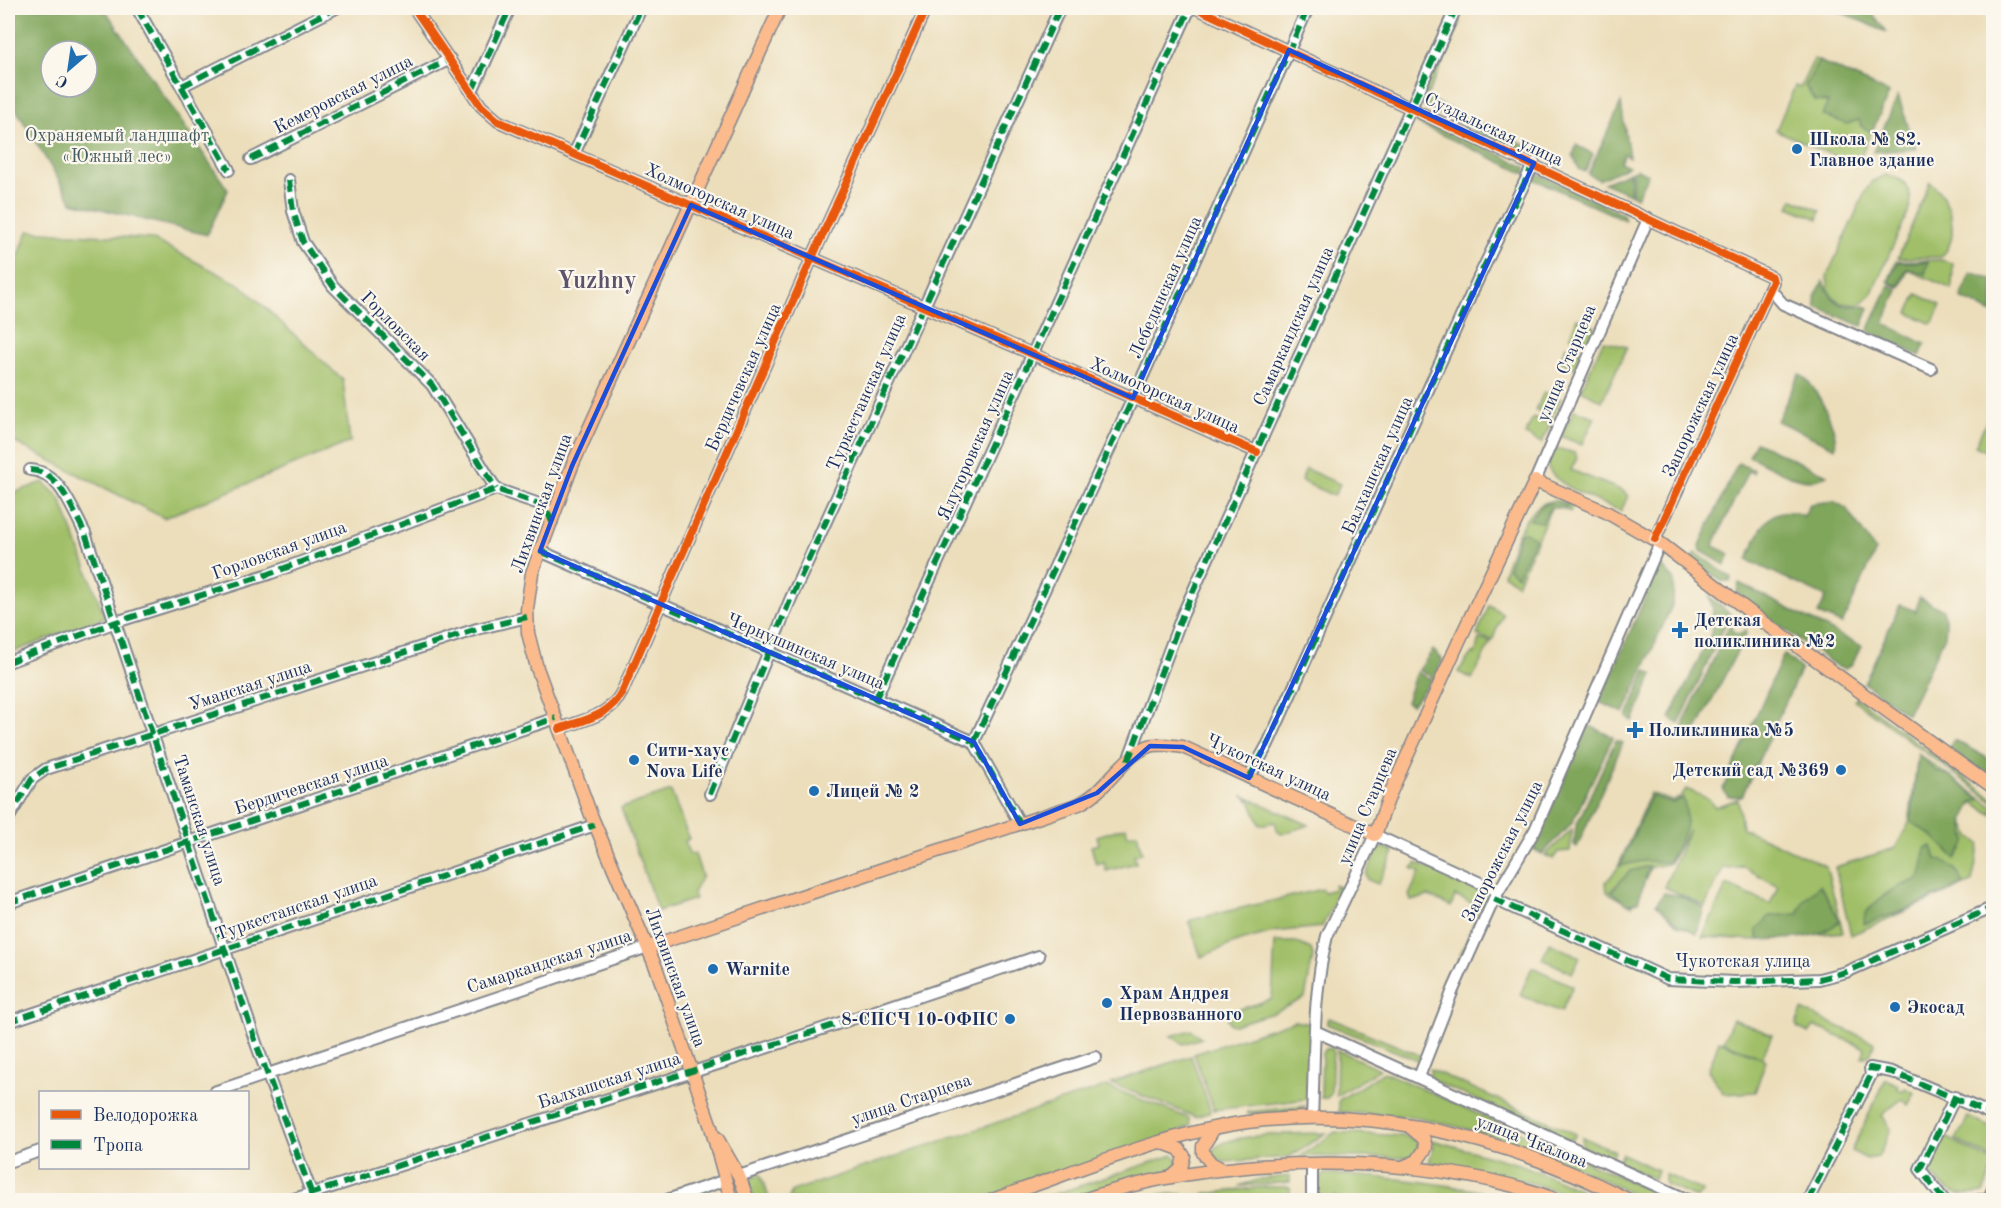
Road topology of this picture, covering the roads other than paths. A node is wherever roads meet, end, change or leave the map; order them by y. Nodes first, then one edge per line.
1 (137, 8) edge
2 (336, 8) edge
3 (414, 8) edge
4 (510, 8) edge
5 (641, 8) edge
6 (780, 8) edge
7 (926, 8) edge
8 (1060, 8) edge
9 (1190, 8) edge
10 (1196, 8) edge
11 (1308, 8) edge
12 (1456, 8) edge
13 (1289, 50) junction
14 (450, 59) junction
15 (182, 86) junction
16 (472, 91) junction
17 (1411, 106) junction
18 (574, 154) junction
19 (251, 159) dead end
20 (1534, 163) junction
21 (229, 170) dead end
22 (289, 180) dead end
23 (691, 205) junction
24 (1648, 219) junction
25 (812, 258) junction
26 (1771, 286) junction
27 (923, 306) junction
28 (1033, 354) junction
29 (1930, 369) dead end
30 (1133, 398) junction
31 (1257, 452) junction
32 (30, 470) dead end
33 (1535, 481) junction
34 (496, 489) junction
35 (552, 522) junction
36 (1658, 541) junction
37 (540, 551) junction
38 (659, 605) junction
39 (527, 617) junction
40 (116, 622) junction
41 (769, 653) junction
42 (8, 662) edge
43 (876, 698) junction
44 (557, 723) junction
45 (154, 734) junction
46 (974, 742) junction
47 (1128, 761) junction
48 (1249, 778) junction
49 (1994, 788) edge
50 (710, 794) dead end
51 (1068, 807) joint
52 (8, 819) edge
53 (1020, 824) junction
54 (595, 825) junction
55 (1376, 835) junction
56 (189, 841) junction
57 (1496, 895) junction
58 (8, 903) edge
59 (1994, 907) edge
60 (648, 947) junction
61 (225, 948) junction
62 (1039, 956) dead end
63 (8, 1023) edge
64 (1315, 1031) junction
65 (1096, 1057) dead end
66 (690, 1071) junction
67 (267, 1074) junction
68 (1419, 1077) junction
69 (217, 1091) edge
70 (1955, 1097) junction
71 (1994, 1115) edge
72 (1312, 1118) junction
73 (1406, 1125) junction
74 (711, 1126) junction
75 (1213, 1130) junction
76 (1163, 1143) junction
77 (39, 1151) edge
78 (8, 1162) edge
79 (1312, 1165) junction
80 (1405, 1166) junction
81 (1222, 1169) junction
82 (739, 1176) junction
83 (1173, 1176) junction
84 (723, 1181) junction
85 (1994, 1187) edge
86 (313, 1197) edge
87 (291, 1200) edge
88 (667, 1200) edge
89 (731, 1200) edge
90 (748, 1200) edge
91 (992, 1200) edge
92 (1083, 1200) edge
93 (1312, 1200) edge
94 (1558, 1200) edge
95 (1629, 1200) edge
96 (1688, 1200) edge
97 (1808, 1200) edge
98 (1944, 1200) edge
99 (1979, 1200) edge

1 - 15 street
2 - 15 street
3 - 14 street, Холмогорская улица
4 - 16 street
5 - 18 street
6 - 23 main road, Лихвинская улица
7 - 25 street, Бердичевская улица
8 - 27 street, Туркестанская улица
9 - 28 street, Ялуторовская улица
10 - 13 street, Суздальская улица
11 - 13 street, Лебединская улица
12 - 17 street, Самаркандская улица
13 - 17 street, Суздальская улица
13 - 30 street, Лебединская улица
14 - 16 street, Холмогорская улица
14 - 19 street, Кемеровская улица
15 - 21 street
16 - 18 street, Холмогорская улица
17 - 20 street, Суздальская улица
17 - 31 street, Самаркандская улица
18 - 23 street, Холмогорская улица
20 - 24 street, Суздальская улица
20 - 48 street, Балхашская улица
22 - 34 street, Горловская
23 - 25 street, Холмогорская улица
23 - 35 main road, Лихвинская улица
24 - 26 street, Суздальская улица
24 - 33 street, улица Старцева
25 - 27 street, Холмогорская улица
25 - 38 street, Бердичевская улица
26 - 29 street, Суздальская улица
26 - 36 street, Запорожская улица
27 - 28 street, Холмогорская улица
27 - 41 street, Туркестанская улица
28 - 30 street, Холмогорская улица
28 - 43 street, Ялуторовская улица
30 - 31 street, Холмогорская улица
30 - 46 street, Лебединская улица
31 - 47 street, Самаркандская улица
32 - 40 street, Таманская улица
33 - 36 main road
33 - 55 main road, улица Старцева
34 - 35 street
34 - 40 street, Горловская улица
35 - 37 main road, Лихвинская улица
36 - 49 main road
36 - 57 street, Запорожская улица
37 - 38 street, Чернушинская улица
37 - 39 main road, Лихвинская улица
38 - 41 street, Чернушинская улица
38 - 44 street, Бердичевская улица
39 - 44 main road, Лихвинская улица
39 - 45 street, Уманская улица
40 - 42 street, Горловская улица
40 - 45 street, Таманская улица
41 - 43 street, Чернушинская улица
41 - 50 street, Туркестанская улица
43 - 46 street, Чернушинская улица
44 - 54 main road, Лихвинская улица
44 - 56 street, Бердичевская улица
45 - 52 street, Уманская улица
45 - 56 street, Таманская улица
46 - 53 street
47 - 48 main road, Чукотская улица
47 - 51 main road, Чукотская улица
48 - 55 main road, Чукотская улица
51 - 53 main road, Самаркандская улица
53 - 60 main road, Самаркандская улица
54 - 60 main road, Лихвинская улица
54 - 61 street, Туркестанская улица
55 - 57 street, Чукотская улица
55 - 64 street, улица Старцева
56 - 58 street, Бердичевская улица
56 - 61 street, Таманская улица
57 - 59 street, Чукотская улица
57 - 68 street, Запорожская улица
60 - 66 main road, Лихвинская улица
60 - 67 street, Самаркандская улица
61 - 63 street, Туркестанская улица
61 - 67 street, Таманская улица
62 - 66 street, Балхашская улица
64 - 68 street
64 - 72 street, улица Старцева
65 - 82 street, улица Старцева
66 - 74 main road, Лихвинская улица
66 - 86 street, Балхашская улица
67 - 69 street, Самаркандская улица
67 - 86 street, Таманская улица
68 - 96 street
70 - 71 street
70 - 97 street
70 - 98 street
72 - 73 main road, улица Чкалова
72 - 75 main road
73 - 80 main road
73 - 95 main road, улица Чкалова
74 - 82 main road
74 - 84 main road
75 - 76 main road
75 - 81 main road
76 - 83 main road
76 - 91 main road
77 - 78 street
79 - 80 main road
79 - 81 main road
79 - 93 street
80 - 94 main road
81 - 83 main road
82 - 90 main road
83 - 92 main road
84 - 88 street
84 - 89 main road
85 - 99 street
86 - 87 street, Балхашская улица

